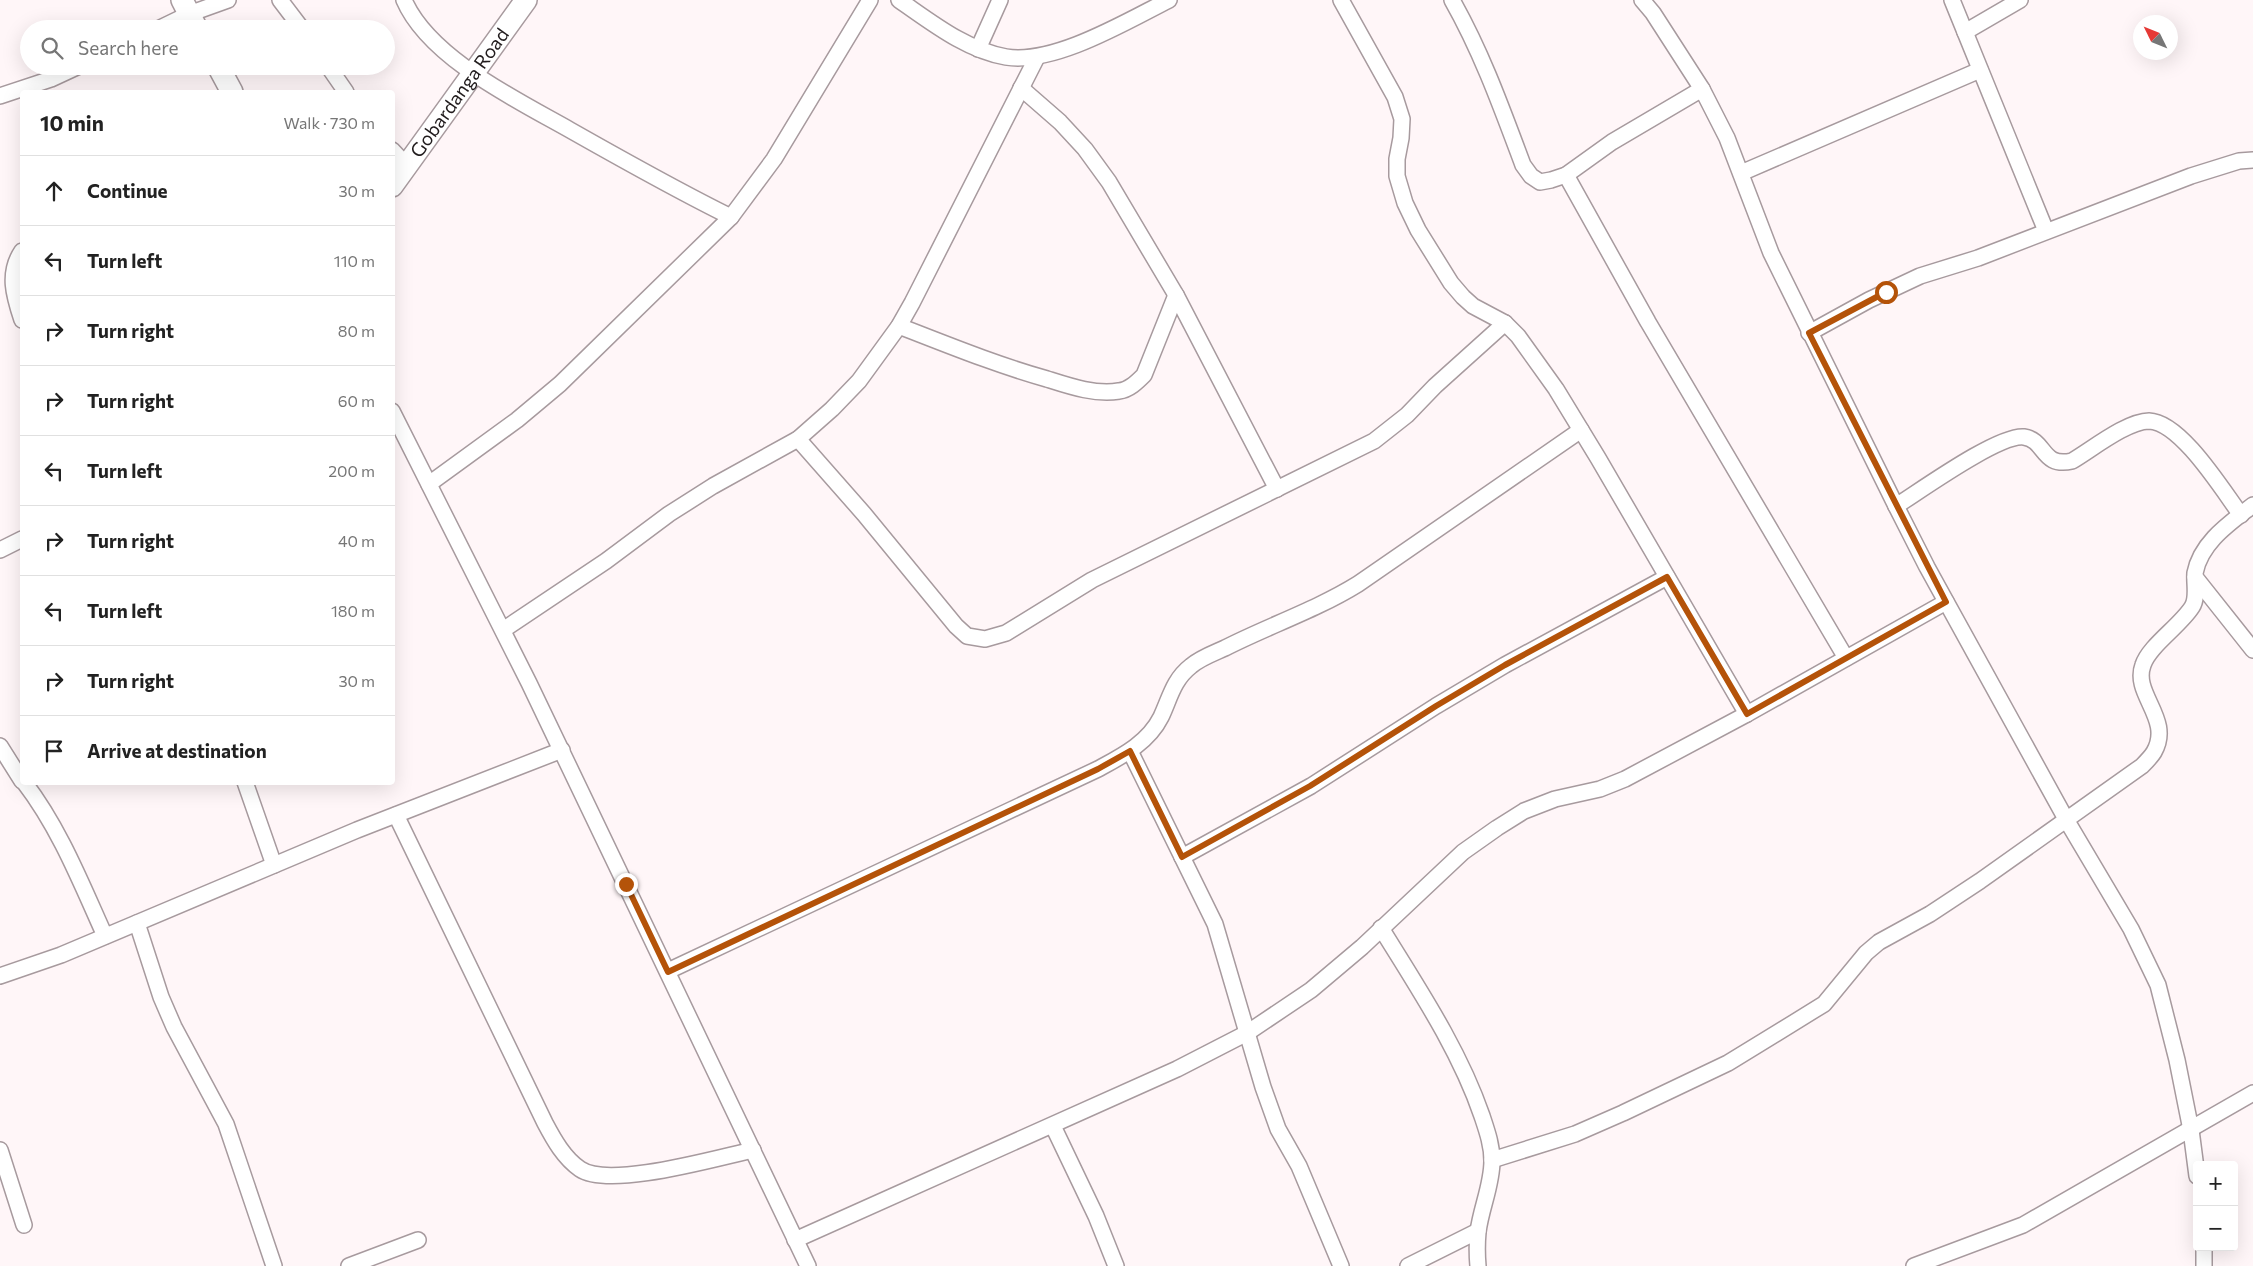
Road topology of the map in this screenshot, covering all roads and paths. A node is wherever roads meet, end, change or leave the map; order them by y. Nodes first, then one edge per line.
1 (228, 0) edge
2 (280, 0) edge
3 (404, 0) edge
4 (526, 0) edge
5 (870, 0) edge
6 (899, 0) edge
7 (1000, 0) edge
8 (1170, 0) edge
9 (1341, 0) edge
10 (1452, 0) edge
11 (1642, 0) edge
12 (1952, 0) edge
13 (2020, 0) edge
14 (189, 14) edge
15 (177, 20) edge
16 (295, 20) edge
17 (1965, 32) junction
18 (978, 49) junction
19 (1037, 57) junction
20 (1980, 70) junction
21 (472, 74) junction
22 (59, 75) edge
23 (223, 75) edge
24 (334, 75) edge
25 (1021, 88) junction
26 (1702, 89) junction
27 (231, 90) edge
28 (345, 90) edge
29 (0, 96) edge
30 (395, 153) edge
31 (2253, 160) edge
32 (407, 166) junction
33 (1740, 173) junction
34 (1566, 175) junction
35 (395, 182) edge
36 (731, 217) junction
37 (2046, 231) junction
38 (20, 254) edge
39 (1176, 294) junction
40 (20, 314) edge
41 (1505, 323) junction
42 (899, 326) junction
43 (1809, 333) junction
44 (395, 417) edge
45 (1581, 430) junction
46 (798, 439) junction
47 (429, 484) junction
48 (1277, 489) junction
49 (2253, 505) edge
50 (1896, 506) junction
51 (2240, 515) junction
52 (20, 540) edge
53 (0, 550) edge
54 (1667, 577) junction
55 (2195, 577) junction
56 (1946, 602) junction
57 (503, 630) junction
58 (2253, 650) edge
59 (1846, 658) junction
60 (1747, 714) junction
61 (0, 746) edge
62 (562, 750) junction
63 (1130, 751) junction
64 (20, 777) edge
65 (25, 785) edge
66 (246, 785) edge
67 (396, 815) junction
68 (2067, 821) junction
69 (1182, 857) junction
70 (274, 865) junction
71 (137, 923) junction
72 (1381, 928) junction
73 (105, 936) junction
74 (668, 972) junction
75 (0, 976) edge
76 (1247, 1033) junction
77 (2253, 1093) edge
78 (1053, 1126) junction
79 (2191, 1130) junction
80 (0, 1150) edge
81 (753, 1150) junction
82 (1492, 1160) junction
83 (2195, 1161) edge
84 (24, 1225) dead end
85 (1478, 1231) junction
86 (418, 1240) dead end
87 (795, 1240) junction
88 (2204, 1251) edge
89 (274, 1266) edge
90 (349, 1266) edge
91 (808, 1266) edge
92 (1116, 1266) edge
93 (1341, 1266) edge
94 (1408, 1266) edge
95 (1478, 1266) edge
96 (1914, 1266) edge
97 (2204, 1266) edge

1 - 14 street
2 - 16 street
3 - 21 street
4 - 21 main road, Gobardanga Road
5 - 36 street
6 - 18 street
7 - 18 street
8 - 19 street
9 - 41 street
10 - 34 street
11 - 26 street
12 - 17 street
13 - 17 street
14 - 15 street
17 - 20 street
18 - 19 street
19 - 25 street
20 - 33 street
20 - 37 street
21 - 32 main road, Gobardanga Road
21 - 36 street
22 - 29 street
23 - 27 main road
24 - 28 street
25 - 39 street
25 - 42 street
26 - 33 street
26 - 34 street
30 - 32 street
31 - 37 street
32 - 35 main road, Gobardanga Road
33 - 43 street
34 - 59 street
36 - 47 street
37 - 43 street
38 - 40 street
39 - 42 street
39 - 48 street
41 - 45 street
41 - 48 street
42 - 46 street
43 - 50 street
44 - 47 street
45 - 54 street
45 - 63 street
46 - 48 street
46 - 57 street
47 - 57 street
49 - 51 street
50 - 51 street
50 - 56 street
51 - 55 street
52 - 53 street
54 - 60 street
54 - 69 street
55 - 58 street
55 - 68 street
56 - 59 street
56 - 68 street
57 - 62 street
59 - 60 street
60 - 72 street
61 - 64 street
62 - 67 street
62 - 74 street
63 - 69 street
63 - 74 street
65 - 73 street
66 - 70 street
67 - 70 street
67 - 81 street
68 - 79 street
68 - 82 street
69 - 76 street
70 - 71 street
71 - 73 street
71 - 89 street
72 - 76 street
72 - 82 street
73 - 75 street
74 - 81 street
76 - 78 street
76 - 93 street
77 - 79 street
78 - 87 street
78 - 92 street
79 - 83 street
79 - 96 street
80 - 84 street
81 - 87 street
82 - 85 street
85 - 94 street
85 - 95 street
86 - 90 street
87 - 91 street
88 - 97 street

